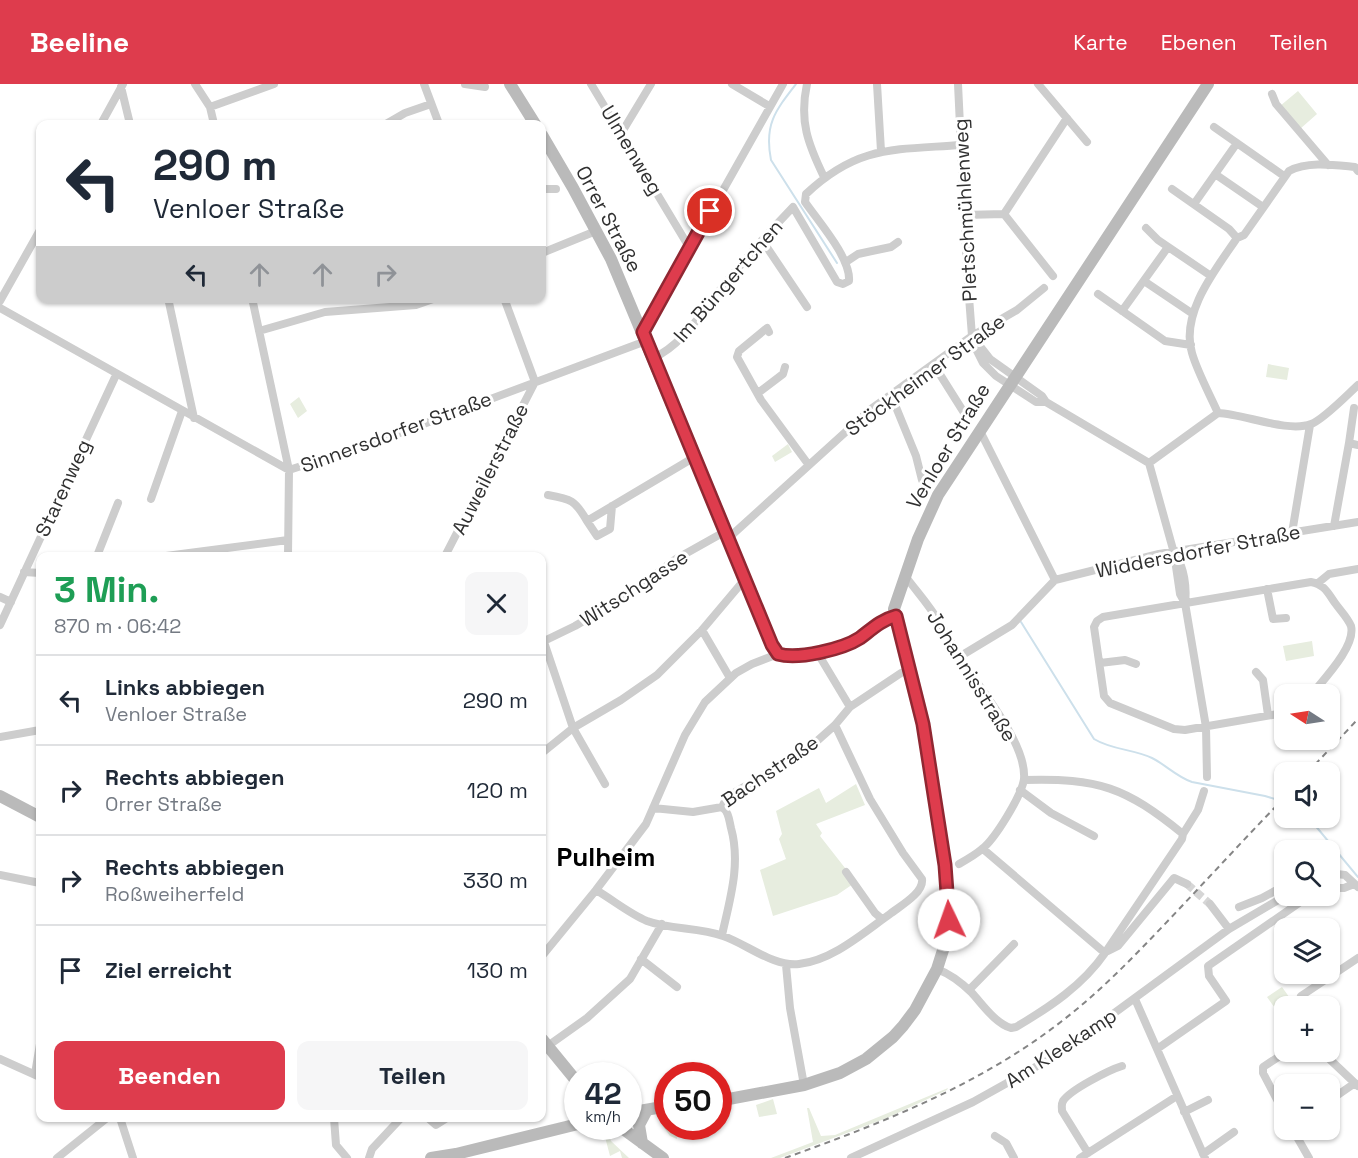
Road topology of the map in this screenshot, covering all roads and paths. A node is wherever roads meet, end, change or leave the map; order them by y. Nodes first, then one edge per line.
1 (195, 84) edge
2 (274, 84) edge
3 (424, 84) edge
4 (465, 84) edge
5 (510, 84) edge
6 (591, 84) edge
7 (651, 84) edge
8 (732, 84) edge
9 (783, 84) edge
10 (807, 84) edge
11 (877, 84) edge
12 (958, 84) edge
13 (1038, 84) edge
14 (1208, 84) edge
15 (122, 85) edge
16 (485, 87) dead end
17 (1272, 94) dead end
18 (431, 104) junction
19 (769, 106) junction
20 (210, 107) junction
21 (1067, 118) junction
22 (103, 120) edge
23 (129, 120) edge
24 (213, 120) edge
25 (393, 120) edge
26 (437, 120) edge
27 (532, 120) edge
28 (1214, 127) dead end
29 (622, 132) junction
30 (546, 142) edge
31 (1087, 142) dead end
32 (1237, 143) junction
33 (961, 145) junction
34 (881, 151) junction
35 (1328, 165) junction
36 (1357, 168) edge
37 (1215, 174) junction
38 (824, 177) junction
39 (1284, 177) junction
40 (546, 189) edge
41 (556, 189) dead end
42 (1172, 189) dead end
43 (1194, 204) junction
44 (1263, 207) junction
45 (1004, 214) junction
46 (964, 215) junction
47 (1146, 228) dead end
48 (596, 231) junction
49 (36, 237) edge
50 (1237, 238) junction
51 (762, 240) junction
52 (898, 242) dead end
53 (689, 247) junction
54 (1168, 247) junction
55 (546, 251) edge
56 (846, 262) junction
57 (1053, 276) dead end
58 (1211, 276) junction
59 (1144, 281) junction
60 (1044, 288) dead end
61 (1098, 294) dead end
62 (0, 301) edge
63 (169, 303) edge
64 (253, 303) edge
65 (422, 303) edge
66 (506, 303) edge
67 (807, 307) dead end
68 (0, 308) edge
69 (1122, 311) junction
70 (1193, 314) junction
71 (259, 332) junction
72 (769, 332) dead end
73 (644, 336) junction
74 (972, 336) junction
75 (1191, 345) junction
76 (653, 358) junction
77 (934, 365) junction
78 (785, 367) dead end
79 (116, 375) junction
80 (1012, 381) junction
81 (536, 382) junction
82 (1355, 387) edge
83 (758, 393) junction
84 (891, 395) junction
85 (1356, 409) edge
86 (182, 411) junction
87 (1218, 413) junction
88 (194, 418) junction
89 (968, 419) dead end
90 (1310, 425) junction
91 (980, 430) junction
92 (1353, 444) edge
93 (693, 458) junction
94 (1149, 463) junction
95 (808, 464) junction
96 (289, 470) junction
97 (922, 480) dead end
98 (548, 495) dead end
99 (151, 499) dead end
100 (118, 503) dead end
101 (612, 506) junction
102 (587, 521) junction
103 (1358, 522) edge
104 (1334, 526) junction
105 (727, 534) junction
106 (1292, 534) junction
107 (288, 540) junction
108 (99, 552) edge
109 (225, 552) edge
110 (288, 552) edge
111 (447, 552) edge
112 (1174, 553) junction
113 (1358, 569) edge
114 (24, 572) junction
115 (36, 573) edge
116 (906, 577) junction
117 (745, 579) junction
118 (1055, 580) junction
119 (1318, 583) junction
120 (1267, 589) junction
121 (0, 597) edge
122 (10, 602) junction
123 (1185, 603) junction
124 (896, 616) junction
125 (1286, 618) dead end
126 (0, 626) edge
127 (702, 630) junction
128 (1355, 633) edge
129 (546, 640) edge
130 (546, 649) edge
131 (817, 652) junction
132 (778, 654) junction
133 (959, 657) junction
134 (1100, 663) junction
135 (1136, 664) dead end
136 (1256, 672) dead end
137 (901, 673) dead end
138 (730, 678) junction
139 (1320, 684) edge
140 (850, 707) junction
141 (1274, 714) edge
142 (1268, 715) junction
143 (835, 725) junction
144 (1206, 727) junction
145 (573, 728) junction
146 (36, 731) edge
147 (0, 737) edge
148 (546, 750) edge
149 (1207, 777) dead end
150 (1024, 780) junction
151 (605, 784) dead end
152 (1020, 790) junction
153 (1204, 790) dead end
154 (0, 796) edge
155 (722, 807) junction
156 (653, 808) junction
157 (36, 815) edge
158 (1183, 834) junction
159 (1094, 836) dead end
160 (983, 849) junction
161 (959, 864) dead end
162 (846, 872) dead end
163 (0, 875) edge
164 (1340, 875) edge
165 (36, 882) edge
166 (1187, 884) dead end
167 (1356, 885) edge
168 (1340, 888) edge
169 (596, 890) junction
170 (1274, 891) edge
171 (1274, 903) edge
172 (1210, 904) tunnel mouth
173 (1295, 906) edge
174 (1239, 907) dead end
175 (882, 919) junction
176 (662, 924) junction
177 (1229, 929) junction
178 (722, 935) junction
179 (1014, 944) dead end
180 (546, 951) edge
181 (1105, 953) junction
182 (1358, 958) edge
183 (641, 959) junction
184 (786, 965) junction
185 (937, 969) junction
186 (677, 987) dead end
187 (969, 990) junction
188 (1302, 996) dead end
189 (1135, 999) junction
190 (546, 1043) edge
191 (546, 1048) edge
192 (1157, 1049) junction
193 (0, 1059) edge
194 (1274, 1060) edge
195 (1332, 1062) edge
196 (1122, 1066) dead end
197 (564, 1068) edge
198 (36, 1075) edge
199 (804, 1085) junction
200 (1356, 1085) edge
201 (1274, 1094) edge
202 (1340, 1094) edge
203 (1177, 1096) junction
204 (732, 1098) edge
205 (1208, 1100) dead end
206 (654, 1109) edge
207 (647, 1110) junction
208 (642, 1111) edge
209 (1184, 1112) junction
210 (102, 1122) edge
211 (121, 1122) edge
212 (334, 1122) edge
213 (397, 1122) edge
214 (564, 1127) edge
215 (1234, 1132) dead end
216 (995, 1136) dead end
217 (638, 1140) edge
218 (1299, 1140) edge
219 (642, 1143) junction
220 (1088, 1153) junction
221 (1204, 1156) edge
222 (57, 1158) edge
223 (133, 1158) edge
224 (347, 1158) edge
225 (369, 1158) edge
226 (431, 1158) edge
227 (663, 1158) edge
228 (851, 1158) edge
229 (1014, 1158) edge
230 (1080, 1158) edge
231 (1309, 1158) edge

1 - 20 street
2 - 20 street
3 - 18 street
4 - 16 street
5 - 27 main road
6 - 29 street, Ulmenweg
7 - 29 street
8 - 19 street
9 - 19 street
10 - 38 street
11 - 34 street
12 - 33 street, Pletschmühlenweg
13 - 21 street
14 - 80 main road, Venloer Straße
15 - 22 street
15 - 23 street
17 - 35 street
18 - 25 street
18 - 26 street
19 - 53 street
20 - 24 street
21 - 31 street
21 - 45 street
28 - 32 street
29 - 53 street, Ulmenweg
30 - 48 main road, Orrer Straße
32 - 37 street
32 - 39 street
33 - 34 street
33 - 46 street, Pletschmühlenweg
34 - 38 street
35 - 36 street
35 - 39 street
37 - 43 street
37 - 44 street
38 - 56 street
39 - 44 street
40 - 41 street
42 - 43 street
43 - 50 street
44 - 50 street
45 - 46 street
45 - 57 street
46 - 74 street, Pletschmühlenweg
47 - 54 street
48 - 55 street
48 - 73 main road, Orrer Straße
49 - 62 street
50 - 58 street
51 - 56 street, Im Büngertchen
51 - 67 street
51 - 76 street, Im Büngertchen
52 - 56 street
53 - 73 street
54 - 58 street
54 - 59 street
58 - 70 street
59 - 69 street
59 - 70 street
60 - 74 street, Stöckheimer Straße
61 - 69 street
63 - 88 street
64 - 71 street
65 - 71 street
66 - 81 street
68 - 79 street, Sinnersdorfer Straße
69 - 75 street
70 - 75 street
71 - 96 street
72 - 83 street
73 - 76 main road, Orrer Straße
73 - 81 street, Sinnersdorfer Straße
74 - 77 street, Stöckheimer Straße
74 - 80 street
75 - 87 street
76 - 93 main road, Orrer Straße
77 - 84 street, Stöckheimer Straße
77 - 89 street
78 - 83 street
79 - 86 street, Sinnersdorfer Straße
79 - 114 street, Starenweg
80 - 91 main road, Venloer Straße
80 - 94 street
81 - 96 street, Sinnersdorfer Straße
81 - 111 street, Auweilerstraße
82 - 85 street
82 - 90 street
83 - 95 street
84 - 95 street, Stöckheimer Straße
84 - 97 street
85 - 92 street
86 - 88 street, Sinnersdorfer Straße
86 - 99 street
87 - 90 street
87 - 94 street
88 - 96 street, Sinnersdorfer Straße
90 - 106 street
91 - 116 main road, Venloer Straße
91 - 118 street
92 - 104 street
93 - 101 street
93 - 105 main road, Orrer Straße
94 - 112 street
95 - 105 street, Stöckheimer Straße
96 - 107 street
98 - 102 street
100 - 108 street
101 - 102 street
101 - 102 street
103 - 104 street, Widdersdorfer Straße
104 - 106 street, Widdersdorfer Straße
105 - 117 main road, Orrer Straße
105 - 129 street, Witschgasse
106 - 112 street, Widdersdorfer Straße
107 - 109 street
107 - 110 street
112 - 118 street, Widdersdorfer Straße
112 - 123 street
113 - 119 street
114 - 115 street
114 - 122 street, Starenweg
116 - 124 main road, Venloer Straße
116 - 133 street, Johannisstraße
117 - 127 street
117 - 132 main road, Orrer Straße
118 - 133 street
119 - 120 street
119 - 128 street
120 - 123 street
120 - 125 street
121 - 122 street
122 - 126 street, Starenweg
123 - 134 street
123 - 144 street
124 - 131 main road
124 - 185 main road
127 - 138 street
127 - 145 street
128 - 139 street
130 - 145 street
131 - 132 main road
131 - 140 street
132 - 138 street
133 - 150 street, Johannisstraße
134 - 135 street
134 - 144 street
136 - 142 street
137 - 140 street, Bachstraße
138 - 156 street
140 - 143 street, Bachstraße
141 - 142 street
142 - 144 street
143 - 155 street, Bachstraße
143 - 175 street
144 - 149 street
145 - 148 street
145 - 151 street
146 - 147 street
150 - 152 street
150 - 158 street
152 - 159 street
152 - 160 street
153 - 158 street
154 - 157 main road
155 - 156 street, Bachstraße
155 - 178 street
156 - 169 street
158 - 181 street
160 - 161 street
160 - 181 street
162 - 175 street
163 - 165 street
164 - 167 street
166 - 181 street
167 - 168 street
169 - 176 street
169 - 180 street
170 - 174 street
171 - 177 street, Am Kleekamp
172 - 177 street
173 - 192 street
175 - 184 street
176 - 178 street
176 - 183 street
177 - 189 street, Am Kleekamp
178 - 184 street
179 - 187 street
181 - 187 street
182 - 188 street
183 - 186 street
183 - 190 street
184 - 199 street
185 - 187 street
185 - 199 main road
189 - 192 street
189 - 228 street, Am Kleekamp
191 - 197 main road
192 - 203 street
193 - 198 street
194 - 201 street
195 - 200 street
196 - 220 street
199 - 204 main road
200 - 202 street
203 - 209 street
203 - 220 street
205 - 209 street
206 - 207 main road
207 - 208 main road
207 - 219 main road
209 - 221 street
210 - 222 street
211 - 223 street
212 - 224 street
213 - 225 street
214 - 226 main road
215 - 221 street
216 - 229 street
217 - 219 main road
218 - 231 street
219 - 227 main road
220 - 230 street

